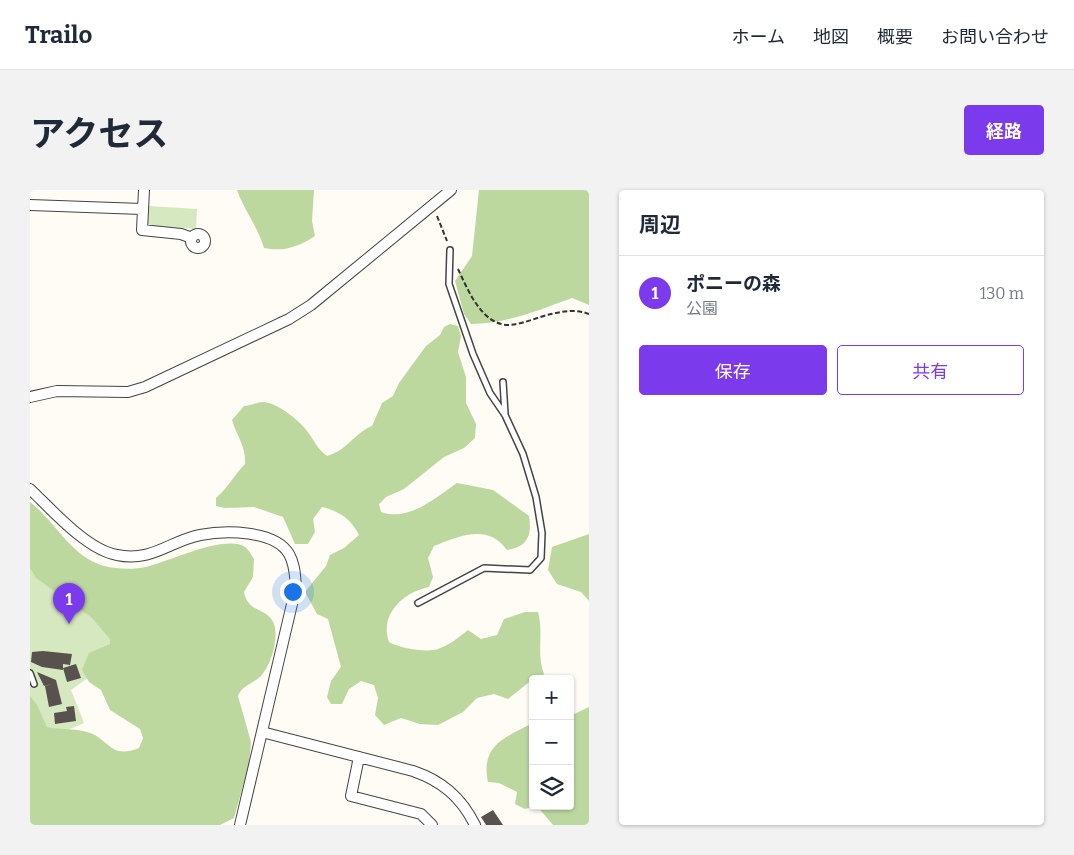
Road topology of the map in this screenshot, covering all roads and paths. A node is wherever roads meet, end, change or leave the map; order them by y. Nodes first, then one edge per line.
1 (144, 190) edge
2 (451, 190) edge
3 (30, 205) edge
4 (432, 206) junction
5 (142, 209) junction
6 (192, 238) dead end
7 (450, 250) junction
8 (589, 314) edge
9 (503, 382) dead end
10 (30, 397) edge
11 (505, 415) junction
12 (30, 489) edge
13 (418, 603) dead end
14 (30, 674) edge
15 (34, 684) dead end
16 (262, 732) junction
17 (359, 757) junction
18 (240, 825) edge
19 (432, 825) edge
20 (475, 825) edge

1 - 5 street
2 - 4 street
3 - 5 street
4 - 7 path
4 - 10 street
5 - 6 street
7 - 8 path
7 - 11 lane
9 - 11 lane
11 - 13 lane
12 - 16 street
14 - 15 lane
16 - 17 street
16 - 18 street
17 - 19 street
17 - 20 street

